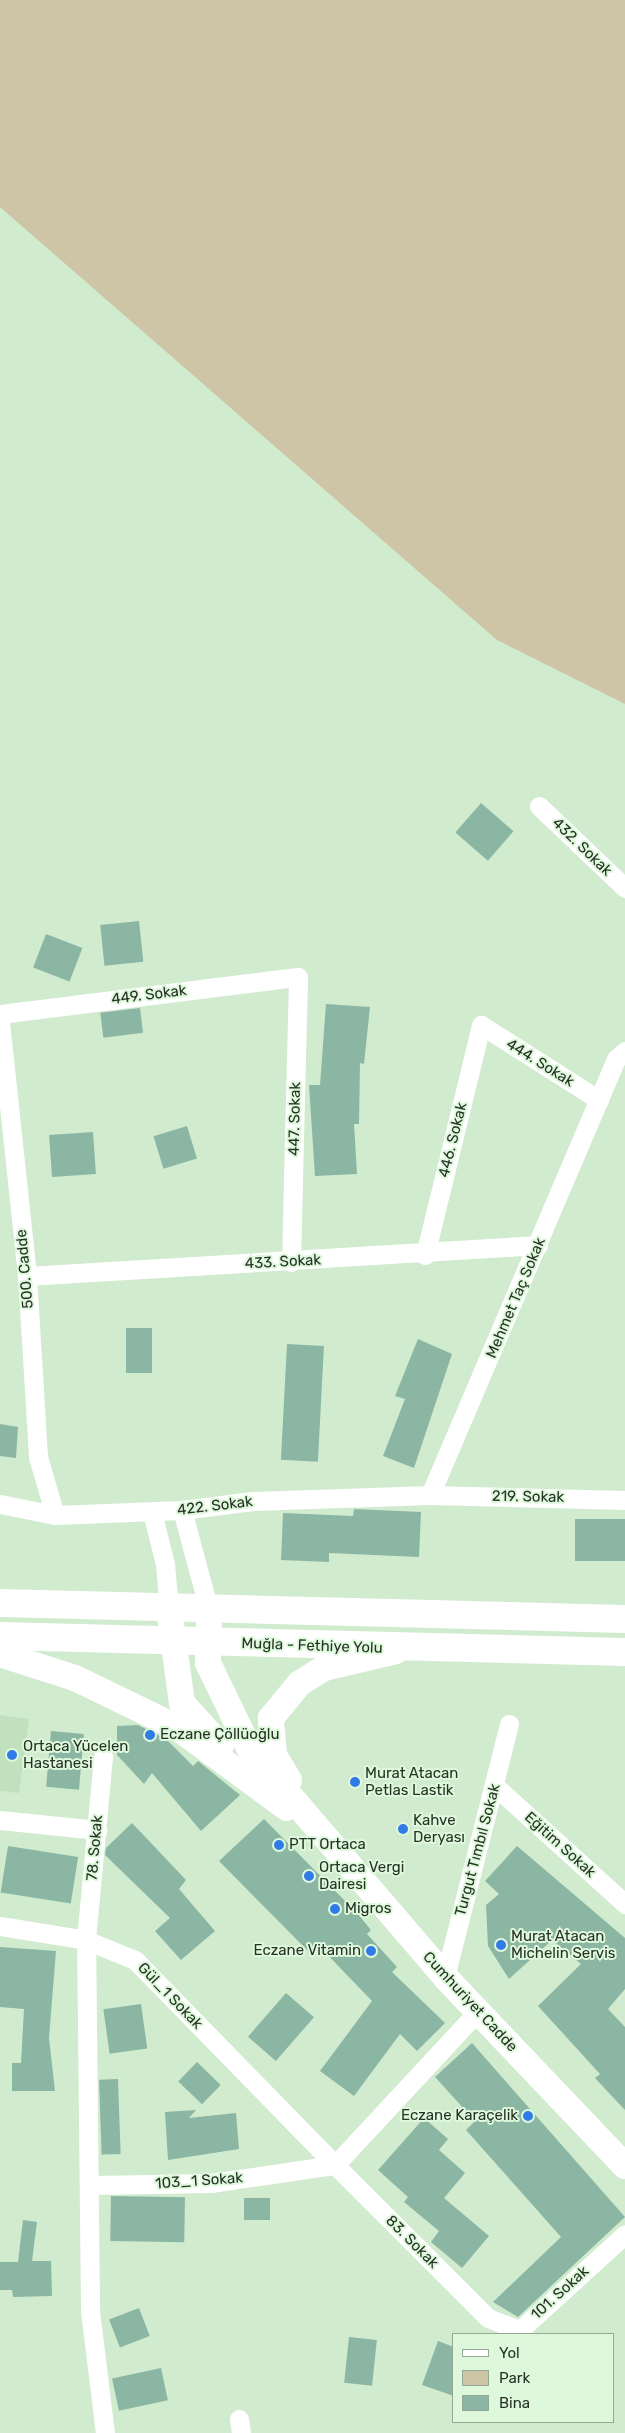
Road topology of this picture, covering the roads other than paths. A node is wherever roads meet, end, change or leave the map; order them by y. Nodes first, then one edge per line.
1 (539, 806) dead end
2 (625, 888) edge
3 (298, 977) joint
4 (0, 1014) edge
5 (0, 1022) edge
6 (481, 1025) joint
7 (625, 1050) edge
8 (599, 1100) junction
9 (538, 1245) junction
10 (425, 1255) junction
11 (291, 1262) junction
12 (27, 1276) junction
13 (430, 1495) junction
14 (625, 1500) edge
15 (0, 1504) edge
16 (182, 1510) junction
17 (152, 1512) junction
18 (55, 1515) junction
19 (0, 1604) edge
20 (169, 1609) junction
21 (209, 1610) junction
22 (625, 1619) edge
23 (0, 1636) edge
24 (171, 1642) junction
25 (207, 1644) junction
26 (402, 1649) junction
27 (625, 1652) edge
28 (0, 1654) edge
29 (509, 1724) dead end
30 (103, 1756) dead end
31 (252, 1783) junction
32 (495, 1786) junction
33 (0, 1820) edge
34 (97, 1830) junction
35 (319, 1832) junction
36 (625, 1904) edge
37 (0, 1926) edge
38 (86, 1940) junction
39 (445, 1977) junction
40 (478, 2011) junction
41 (335, 2166) junction
42 (625, 2166) edge
43 (91, 2185) junction
44 (625, 2234) edge
45 (488, 2318) joint
46 (105, 2433) edge

1 - 2 street, 432. Sokak
3 - 4 street, 449. Sokak
3 - 11 street, 447. Sokak
5 - 12 street, 500. Cadde
6 - 8 street, 444. Sokak
6 - 10 street, 446. Sokak
7 - 8 street
8 - 9 street, Mehmet Taç Sokak
9 - 10 street, 433. Sokak
9 - 13 street, Mehmet Taç Sokak
10 - 11 street, 433. Sokak
11 - 12 street, 433. Sokak
12 - 18 street, 500. Cadde
13 - 14 street, 219. Sokak
13 - 16 street, 422. Sokak
15 - 18 street, 422. Sokak
16 - 17 street, 422. Sokak
16 - 21 street
17 - 18 street, 422. Sokak
17 - 20 street
19 - 20 highway
20 - 21 highway
20 - 24 street
21 - 22 highway
21 - 25 street
23 - 24 highway, Muğla - Fethiye Yolu
24 - 25 highway, Muğla - Fethiye Yolu
24 - 31 street
25 - 26 highway, Muğla - Fethiye Yolu
25 - 35 street
26 - 27 highway, Muğla - Fethiye Yolu
26 - 35 street
28 - 31 street
29 - 32 street, Turgut Tımbıl Sokak
30 - 34 street, 78. Sokak
31 - 35 street
32 - 36 street, Eğitim Sokak
32 - 39 street, Turgut Tımbıl Sokak
33 - 34 street
34 - 38 street, 78. Sokak
35 - 39 street, Cumhuriyet Cadde
37 - 38 street, Gül_1 Sokak
38 - 41 street, Gül_1 Sokak
38 - 43 street
39 - 40 street, Cumhuriyet Cadde
40 - 41 street
40 - 42 street, Cumhuriyet Cadde
41 - 43 street, 103_1 Sokak
41 - 45 street, 83. Sokak
43 - 46 street
44 - 45 street, 101. Sokak

